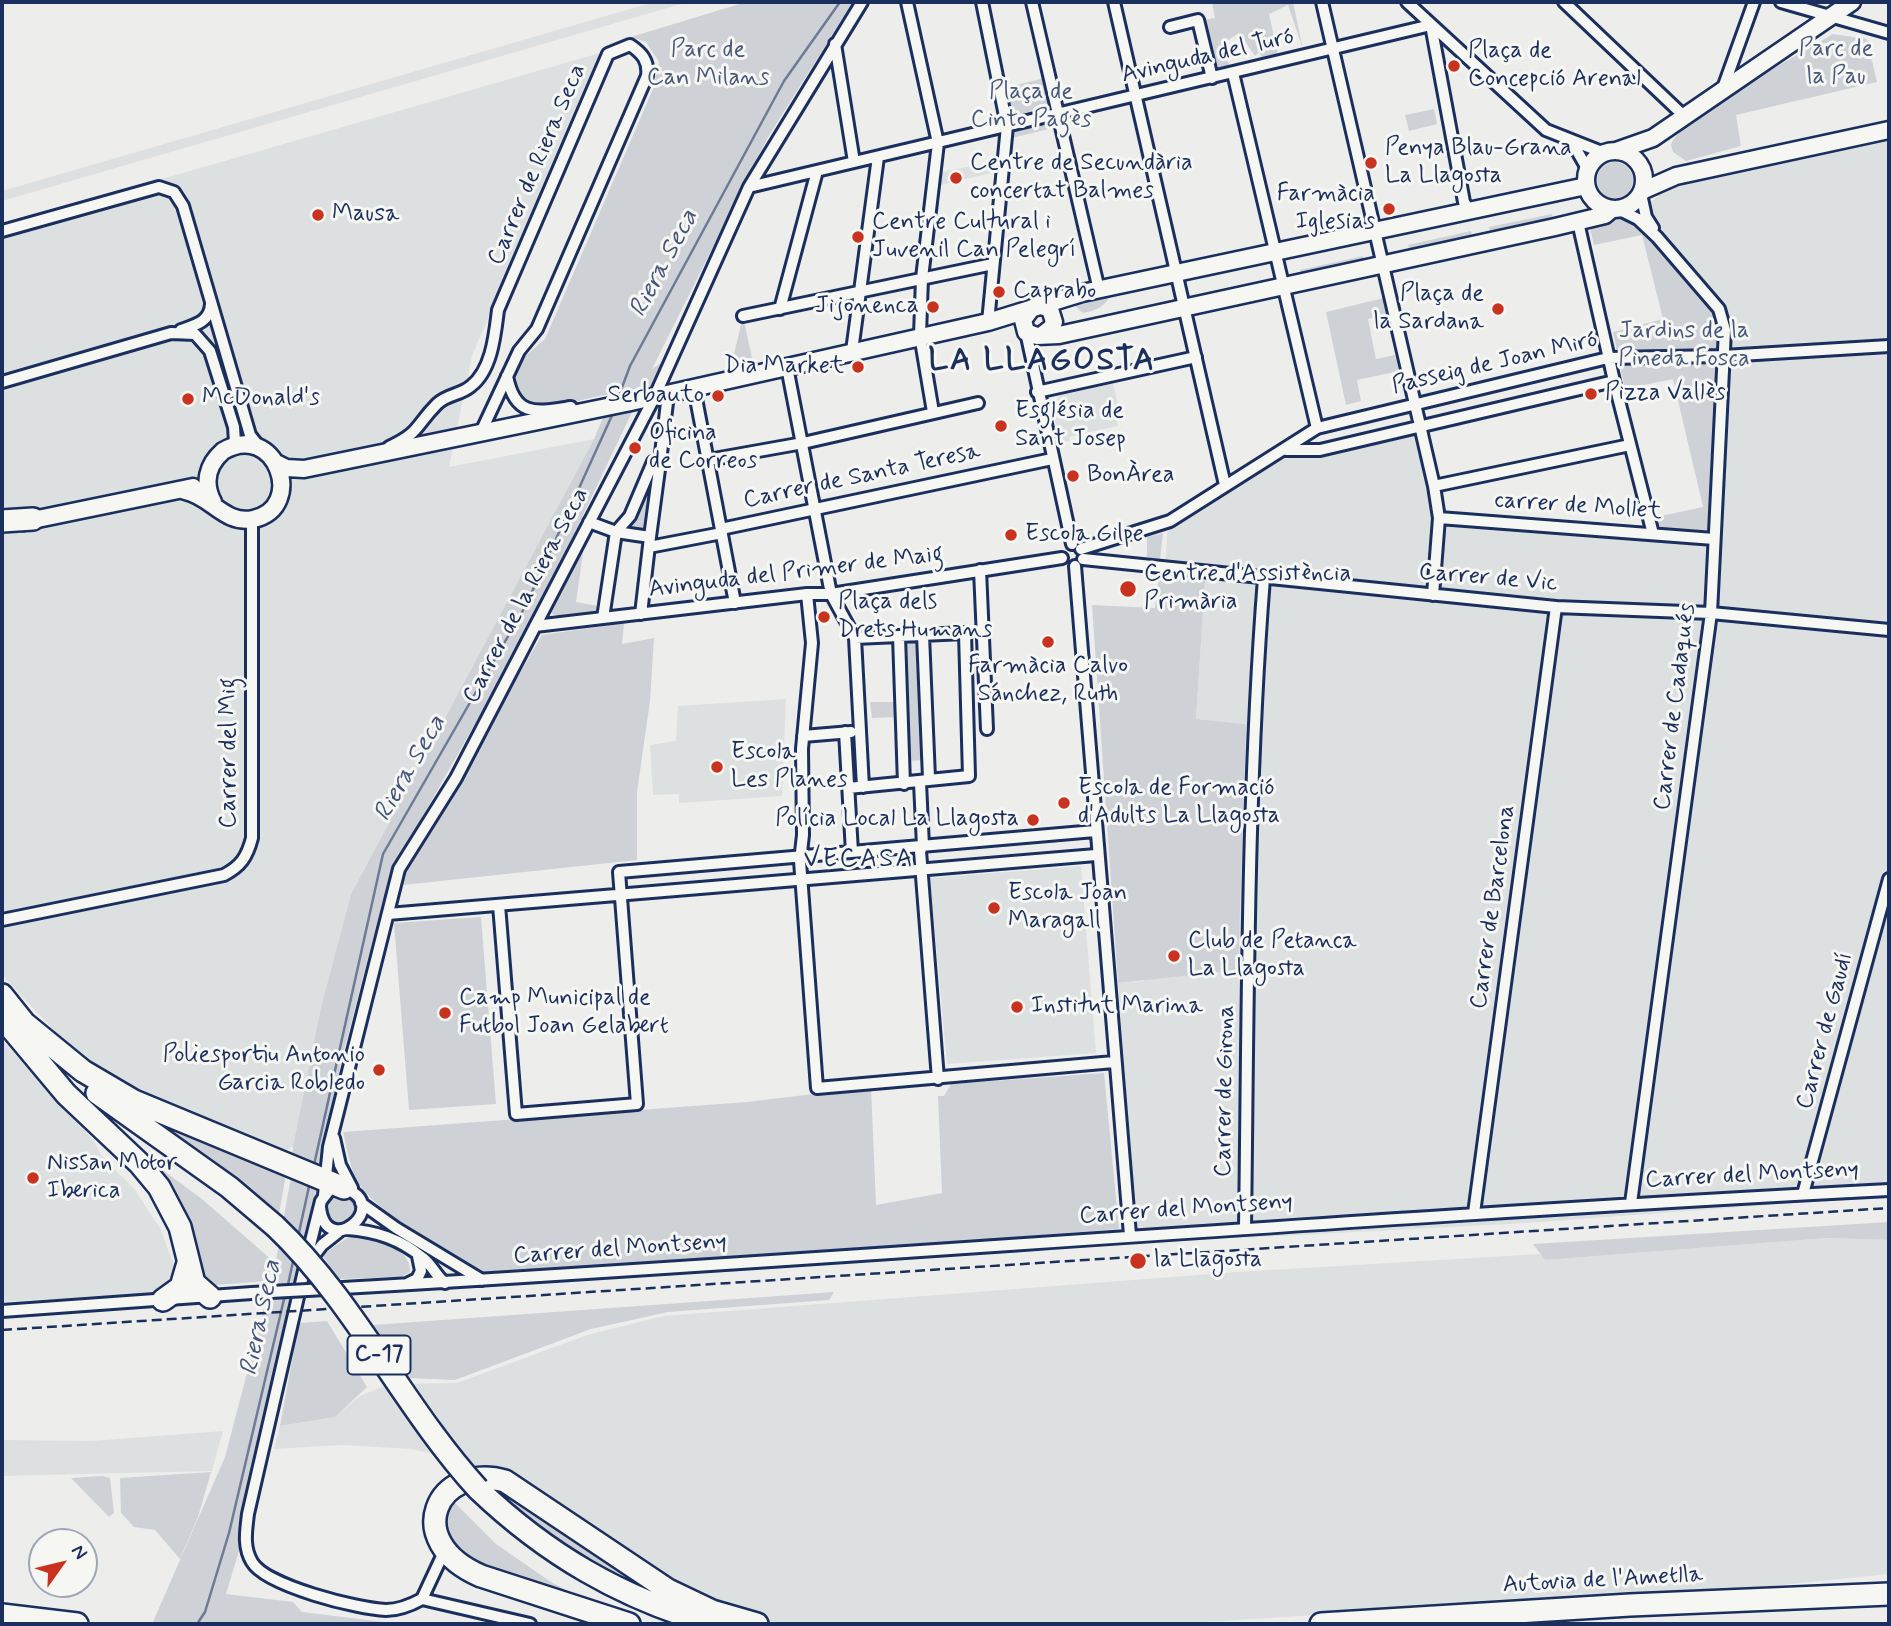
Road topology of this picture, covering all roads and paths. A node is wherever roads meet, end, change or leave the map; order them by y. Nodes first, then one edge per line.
1 (862, 2) edge
2 (907, 2) edge
3 (982, 2) edge
4 (1032, 2) edge
5 (1114, 2) edge
6 (1322, 2) edge
7 (1407, 2) edge
8 (1564, 2) edge
9 (1754, 2) edge
10 (1781, 2) edge
11 (1852, 2) edge
12 (1832, 16) junction
13 (1431, 25) junction
14 (1170, 27) dead end
15 (1889, 33) edge
16 (835, 44) junction
17 (1334, 49) junction
18 (1233, 74) junction
19 (1212, 78) junction
20 (1722, 91) junction
21 (1137, 96) junction
22 (1060, 114) junction
23 (1685, 117) junction
24 (1007, 126) junction
25 (1889, 130) edge
26 (1653, 138) junction
27 (1570, 140) junction
28 (938, 143) junction
29 (1610, 152) junction
30 (878, 157) junction
31 (854, 162) junction
32 (1641, 168) junction
33 (817, 171) junction
34 (1676, 176) junction
35 (1587, 178) junction
36 (749, 187) junction
37 (1641, 193) junction
38 (1615, 209) junction
39 (1469, 210) junction
40 (1578, 222) junction
41 (1376, 230) junction
42 (2, 231) edge
43 (1657, 237) junction
44 (1275, 253) junction
45 (993, 264) junction
46 (1384, 264) junction
47 (1178, 272) junction
48 (922, 278) junction
49 (1282, 286) junction
50 (1099, 290) junction
51 (859, 292) junction
52 (211, 301) junction
53 (1035, 307) junction
54 (1184, 307) junction
55 (780, 309) junction
56 (743, 316) dead end
57 (991, 321) junction
58 (1030, 330) junction
59 (171, 332) junction
60 (221, 335) junction
61 (920, 335) junction
62 (1889, 346) edge
63 (210, 351) junction
64 (852, 351) junction
65 (1723, 356) junction
66 (1196, 357) junction
67 (1608, 358) junction
68 (787, 367) junction
69 (507, 375) junction
70 (2, 382) edge
71 (1614, 382) junction
72 (694, 388) junction
73 (1037, 392) junction
74 (662, 395) junction
75 (978, 403) dead end
76 (1415, 404) junction
77 (602, 408) junction
78 (933, 412) junction
79 (1421, 426) junction
80 (1317, 428) junction
81 (481, 432) junction
82 (803, 443) junction
83 (1630, 445) junction
84 (261, 449) junction
85 (1286, 450) junction
86 (223, 451) junction
87 (370, 454) junction
88 (1052, 459) junction
89 (708, 460) junction
90 (660, 462) junction
91 (276, 463) junction
92 (304, 469) junction
93 (208, 474) junction
94 (1225, 485) junction
95 (1434, 486) junction
96 (281, 488) junction
97 (186, 491) junction
98 (213, 502) junction
99 (816, 510) junction
100 (1439, 518) junction
101 (33, 519) junction
102 (252, 519) junction
103 (2, 521) edge
104 (589, 522) junction
105 (2, 527) edge
106 (616, 531) junction
107 (721, 531) junction
108 (1653, 534) junction
109 (1714, 539) junction
110 (649, 542) junction
111 (1078, 555) junction
112 (1062, 558) junction
113 (980, 570) junction
114 (1264, 578) junction
115 (807, 594) junction
116 (831, 594) junction
117 (1433, 595) junction
118 (735, 603) junction
119 (1556, 607) junction
120 (1711, 613) junction
121 (641, 614) junction
122 (603, 618) junction
123 (535, 626) junction
124 (1889, 630) edge
125 (923, 635) junction
126 (899, 636) junction
127 (855, 638) junction
128 (986, 702) junction
129 (967, 704) junction
130 (987, 729) dead end
131 (860, 731) junction
132 (845, 732) junction
133 (803, 736) junction
134 (924, 781) junction
135 (904, 784) junction
136 (863, 787) junction
137 (848, 788) junction
138 (1096, 831) junction
139 (923, 846) junction
140 (852, 852) junction
141 (1096, 855) junction
142 (800, 856) junction
143 (921, 870) junction
144 (1889, 879) edge
145 (800, 880) junction
146 (620, 895) junction
147 (499, 905) junction
148 (388, 914) junction
149 (2, 920) edge
150 (2, 995) edge
151 (12, 1020) edge
152 (27, 1048) junction
153 (1114, 1062) junction
154 (938, 1079) junction
155 (334, 1131) junction
156 (1889, 1189) edge
157 (338, 1190) junction
158 (1803, 1194) junction
159 (1631, 1203) junction
160 (320, 1207) junction
161 (1474, 1213) junction
162 (1245, 1228) junction
163 (344, 1229) junction
164 (271, 1231) junction
165 (1129, 1235) junction
166 (416, 1254) junction
167 (439, 1255) junction
168 (188, 1258) junction
169 (307, 1264) junction
170 (485, 1281) junction
171 (446, 1283) junction
172 (406, 1284) junction
173 (210, 1297) junction
174 (163, 1300) junction
175 (2, 1311) edge
176 (471, 1492) junction
177 (444, 1552) junction
178 (1889, 1580) edge
179 (1889, 1594) edge
180 (422, 1599) junction
181 (1698, 1602) junction
182 (1889, 1607) edge
183 (2, 1615) edge
184 (77, 1624) edge
185 (530, 1624) edge
186 (629, 1624) edge
187 (665, 1624) edge
188 (712, 1624) edge
189 (757, 1624) edge
190 (1321, 1624) edge
191 (1534, 1624) edge

1 - 16 street
2 - 28 street
3 - 24 street
4 - 22 street
5 - 21 street
6 - 17 street
7 - 13 street
8 - 23 street
9 - 20 street
10 - 12 street
11 - 12 main road
12 - 15 street
12 - 20 main road
13 - 17 street, Avinguda del Turó
13 - 27 street
13 - 39 street
14 - 19 street
16 - 31 street
16 - 36 street
17 - 18 street, Avinguda del Turó
17 - 41 street
18 - 19 street, Avinguda del Turó
18 - 44 street
19 - 21 street, Avinguda del Turó
20 - 23 main road
21 - 22 street, Avinguda del Turó
21 - 47 street
22 - 24 street, Avinguda del Turó
22 - 50 street
23 - 26 main road
24 - 28 street, Avinguda del Turó
24 - 45 street
25 - 34 main road
26 - 29 main road
26 - 32 main road
27 - 29 street
27 - 35 street
28 - 30 street, Avinguda del Turó
28 - 48 street
29 - 32 main road
29 - 35 main road
30 - 31 street, Avinguda del Turó
30 - 51 street
31 - 33 street, Avinguda del Turó
32 - 34 main road
32 - 37 main road
33 - 36 street, Avinguda del Turó
33 - 55 street
34 - 37 main road
35 - 38 main road
35 - 39 main road
36 - 74 street
37 - 38 main road
37 - 43 street, Carrer de Cadaqués
38 - 40 main road
38 - 43 street, Carrer de Cadaqués
39 - 41 main road
40 - 46 main road
40 - 67 street
41 - 44 main road
41 - 46 street
42 - 52 street
43 - 65 street, Carrer de Cadaqués
44 - 47 main road
44 - 49 street
45 - 48 street
45 - 57 street
46 - 49 main road
46 - 76 street
47 - 50 main road
47 - 54 street
48 - 51 street
48 - 61 street
49 - 54 main road
49 - 80 street
50 - 53 main road
51 - 55 street
51 - 64 street
52 - 59 street
52 - 60 street
53 - 57 main road
53 - 58 main road
53 - 58 main road
54 - 58 main road
54 - 66 street
55 - 56 street
57 - 58 main road
57 - 61 main road
58 - 73 street
59 - 63 street
59 - 70 street
60 - 63 street
60 - 84 street
61 - 64 main road
61 - 78 street
62 - 65 street, Passeig de Joan Miró
63 - 86 street
64 - 68 main road
65 - 67 street, Passeig de Joan Miró
65 - 109 street, Carrer de Cadaqués
66 - 73 street
66 - 94 street
67 - 71 street
67 - 76 street, Passeig de Joan Miró
68 - 72 main road
68 - 82 street
69 - 77 street
69 - 81 street, Carrer de Riera Seca
69 - 87 street, Carrer de Riera Seca
71 - 79 street, Passeig de Joan Miró
71 - 83 street
72 - 74 main road
72 - 89 street
73 - 88 street
74 - 77 main road
74 - 90 street
74 - 104 street, Carrer de la Riera Seca
75 - 78 street
76 - 79 street
76 - 80 street, Passeig de Joan Miró
77 - 81 main road
78 - 82 street
79 - 85 street, Passeig de Joan Miró
79 - 95 street
80 - 85 street, Passeig de Joan Miró
81 - 87 main road
82 - 89 street
82 - 99 street
83 - 95 street
83 - 108 street
84 - 86 main road
84 - 91 main road
85 - 94 street, Passeig de Joan Miró
86 - 93 main road
87 - 92 main road
88 - 99 street, Carrer de Santa Teresa
88 - 111 street
89 - 107 street
90 - 106 street
90 - 110 street
91 - 92 main road
91 - 96 main road
92 - 96 main road
93 - 97 main road
93 - 98 main road
94 - 111 street, Passeig de Joan Miró
95 - 100 street
96 - 102 main road
97 - 98 main road
97 - 101 main road
98 - 102 main road
99 - 107 street, Carrer de Santa Teresa
99 - 116 street
100 - 108 street, carrer de Mollet
100 - 117 street
101 - 103 highway
101 - 105 main road
102 - 149 street, Carrer del Mig
104 - 106 street
104 - 123 street, Carrer de la Riera Seca
106 - 110 street
106 - 122 street
107 - 110 street, Carrer de Santa Teresa
107 - 118 street
108 - 109 street, carrer de Mollet
109 - 120 street, Carrer de Cadaqués
110 - 121 street
111 - 112 street
111 - 112 street
111 - 114 street, Carrer de Vic
111 - 138 street
112 - 113 street, Avinguda del Primer de Maig
113 - 116 street, Avinguda del Primer de Maig
113 - 128 street
114 - 117 street, Carrer de Vic
114 - 162 street, Carrer de Girona
115 - 116 street, Avinguda del Primer de Maig
115 - 118 street, Avinguda del Primer de Maig
115 - 133 street
116 - 127 street
117 - 119 street, Carrer de Vic
118 - 121 street, Avinguda del Primer de Maig
119 - 120 street, Carrer de Vic
119 - 161 street, Carrer de Barcelona
120 - 124 street, Carrer de Vic
120 - 159 street, Carrer de Cadaqués
121 - 122 street, Avinguda del Primer de Maig
122 - 123 street, Avinguda del Primer de Maig
123 - 148 street, Carrer de la Riera Seca
125 - 126 street
125 - 129 street
125 - 134 street
126 - 127 street
126 - 135 street
127 - 131 street
128 - 129 street
128 - 130 street
129 - 134 street
131 - 132 street
131 - 136 street
132 - 133 street
132 - 137 street
133 - 142 street
134 - 135 street
134 - 139 street
135 - 136 street
136 - 137 street
137 - 140 street
138 - 139 street
138 - 141 street
139 - 140 street
139 - 143 street
140 - 142 street
141 - 143 street
141 - 153 street
142 - 145 street
142 - 146 street
143 - 145 street
143 - 154 street
144 - 158 street, Carrer de Gaudí
145 - 146 street
145 - 154 street
146 - 147 street
146 - 147 street
147 - 148 street
148 - 155 street, Carrer de la Riera Seca
150 - 151 highway, C-17
151 - 152 highway, C-17
151 - 157 highway
151 - 164 highway, C-17
152 - 164 highway, C-17
152 - 168 highway
153 - 154 street
153 - 165 street
155 - 157 street, Carrer de la Riera Seca
155 - 157 street, Carrer de la Riera Seca
156 - 158 street, Carrer del Montseny
157 - 160 street
157 - 163 street
157 - 167 street, Carrer del Montseny
158 - 159 street, Carrer del Montseny
159 - 161 street, Carrer del Montseny
160 - 163 street
160 - 169 street
161 - 162 street, Carrer del Montseny
162 - 165 street, Carrer del Montseny
163 - 166 street
163 - 169 street
164 - 176 highway, C-17, bridge
165 - 170 street, Carrer del Montseny
166 - 171 street
166 - 172 street
167 - 170 street, Carrer del Montseny
167 - 171 street
168 - 173 highway
168 - 174 highway
169 - 180 street
170 - 171 street, Carrer del Montseny
171 - 172 street, Carrer del Montseny
172 - 173 street, Carrer del Montseny, bridge
173 - 174 street, Carrer del Montseny
174 - 175 street, Carrer del Montseny
176 - 187 highway, C-17
176 - 188 highway, C-17
177 - 180 street
177 - 186 highway
177 - 189 highway
178 - 181 highway
179 - 181 highway, Autovia de l'Ametlla
180 - 185 street
181 - 190 highway, Autovia de l'Ametlla
182 - 191 highway
183 - 184 highway

